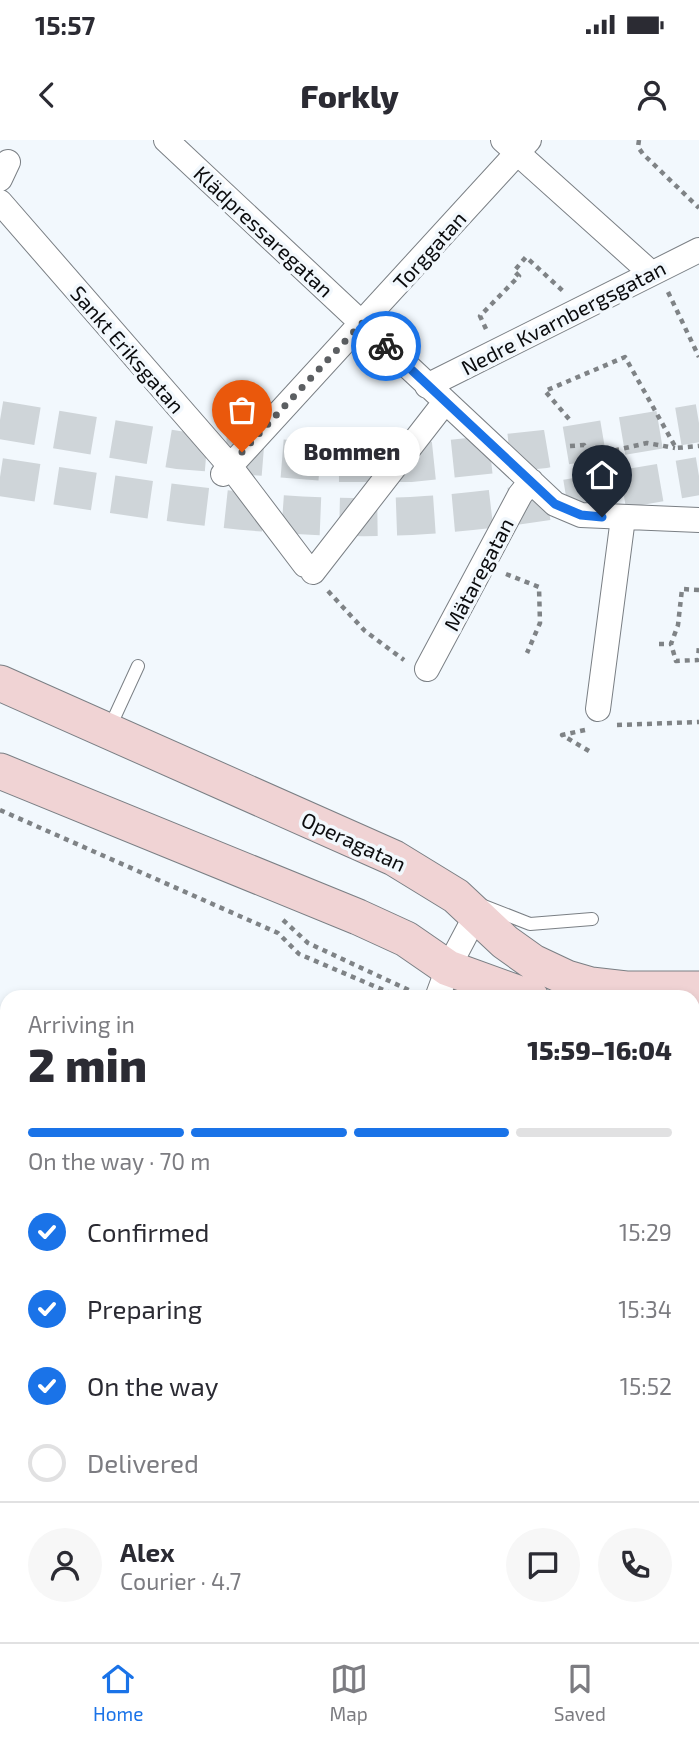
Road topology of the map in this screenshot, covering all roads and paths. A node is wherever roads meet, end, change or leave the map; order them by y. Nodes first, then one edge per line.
1 (166, 140) edge
2 (639, 140) edge
3 (517, 144) edge
4 (0, 202) edge
5 (699, 208) edge
6 (699, 250) edge
7 (651, 273) junction
8 (668, 293) dead end
9 (570, 302) dead end
10 (362, 323) junction
11 (490, 337) dead end
12 (699, 357) edge
13 (436, 394) junction
14 (569, 418) dead end
15 (570, 446) dead end
16 (699, 446) edge
17 (676, 448) junction
18 (232, 464) junction
19 (531, 481) junction
20 (623, 518) junction
21 (699, 520) edge
22 (309, 568) junction
23 (497, 569) dead end
24 (699, 590) edge
25 (659, 643) dead end
26 (671, 644) junction
27 (699, 645) edge
28 (527, 653) dead end
29 (138, 666) dead end
30 (428, 669) joint
31 (0, 683) edge
32 (605, 717) joint
33 (699, 722) edge
34 (107, 732) junction
35 (0, 771) edge
36 (0, 810) edge
37 (466, 905) junction
38 (592, 919) dead end
39 (442, 983) edge
40 (699, 989) edge
41 (383, 990) edge
42 (484, 990) edge

1 - 10 street, Klädpressaregatan
2 - 5 path
3 - 7 street
3 - 10 street, Torggatan
4 - 18 street, Sankt Eriksgatan
6 - 7 street, Nedre Kvarnbergsgatan
7 - 13 street, Nedre Kvarnbergsgatan
8 - 12 path
9 - 11 path
10 - 13 street, Klädpressaregatan
10 - 18 street, Torggatan
13 - 19 street, Klädpressaregatan
13 - 22 street, Nedre Kvarnbergsgatan
14 - 17 path
15 - 17 path
16 - 17 path
18 - 22 street, Sankt Eriksgatan
19 - 20 street, Klädpressaregatan
19 - 30 street, Mätaregatan
20 - 21 street, Klädpressaregatan
20 - 32 street
22 - 30 path
23 - 28 path
24 - 26 path
25 - 26 path
26 - 27 path
29 - 34 lane
31 - 34 street, Operagatan
32 - 33 path
34 - 37 street, Operagatan
35 - 39 street
36 - 41 path
37 - 38 lane
37 - 39 street
37 - 40 street, Operagatan
39 - 42 street

